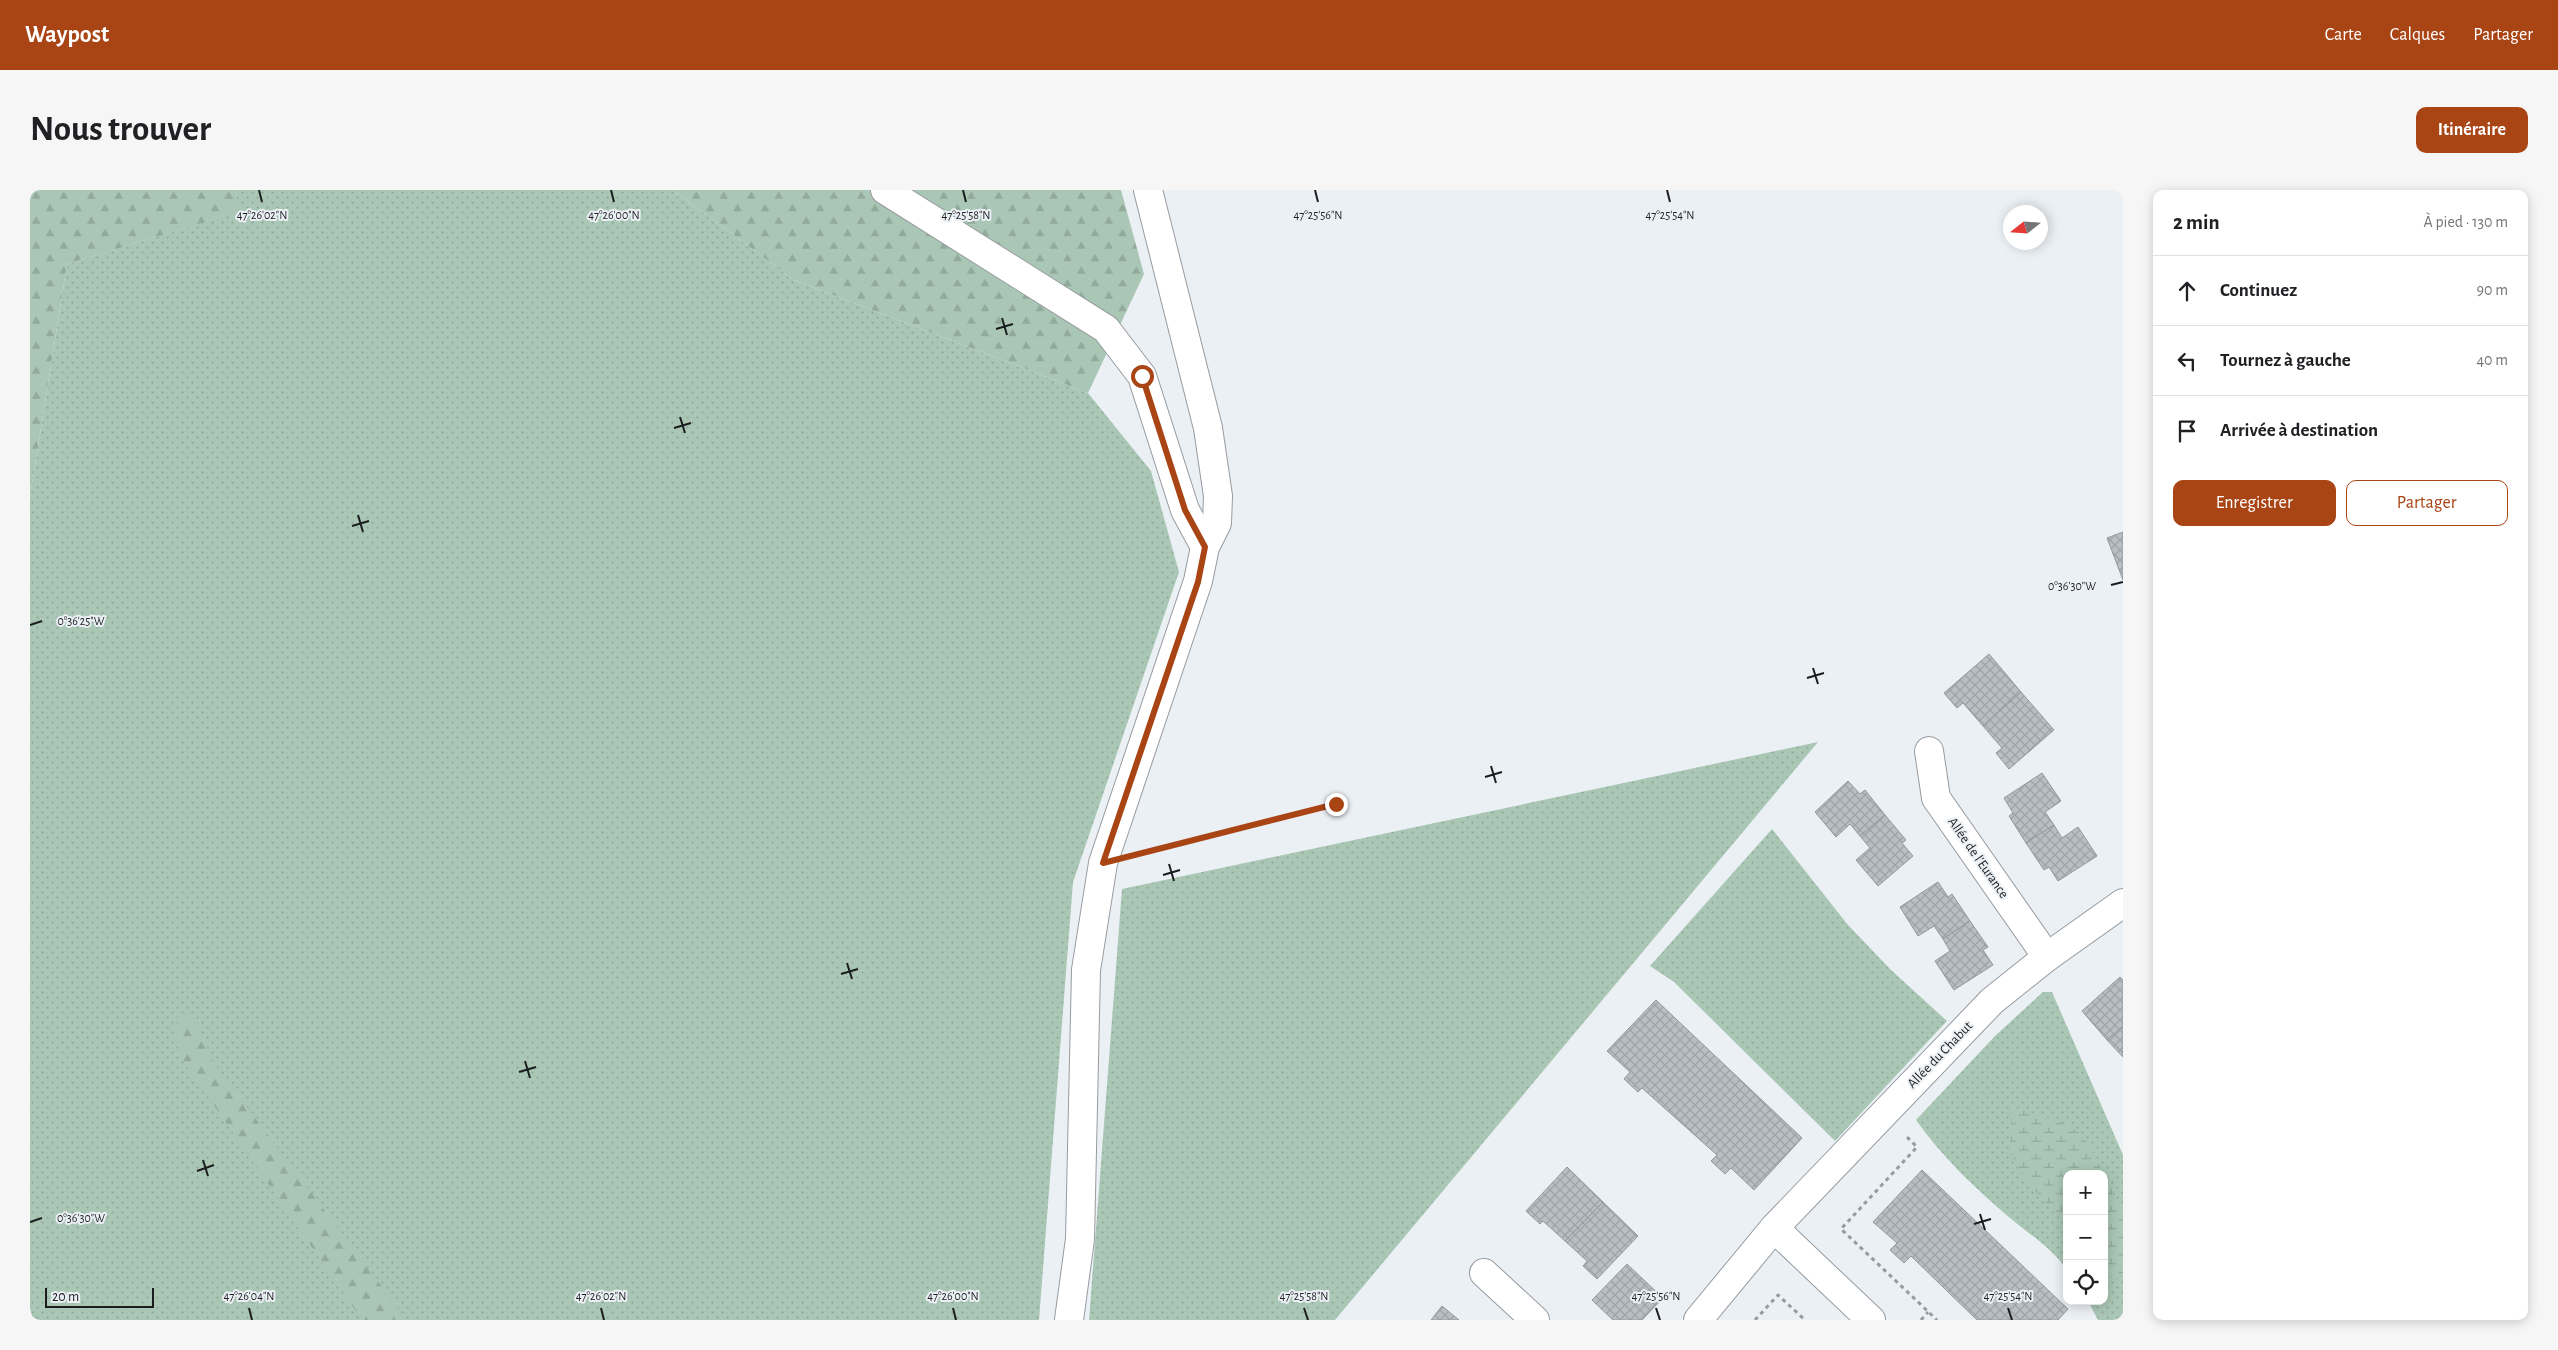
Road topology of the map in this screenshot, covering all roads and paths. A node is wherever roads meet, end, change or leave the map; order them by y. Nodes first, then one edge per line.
1 (885, 190) edge
2 (1148, 190) edge
3 (1205, 547) junction
4 (1929, 750) dead end
5 (1336, 804) dead end
6 (1103, 863) junction
7 (2123, 903) edge
8 (2047, 957) junction
9 (1904, 1134) dead end
10 (1774, 1228) junction
11 (1484, 1273) dead end
12 (1928, 1312) junction
13 (1069, 1320) edge
14 (1535, 1320) edge
15 (1698, 1320) edge
16 (1755, 1320) edge
17 (1805, 1320) edge
18 (1871, 1320) edge
19 (1921, 1320) edge
20 (1937, 1320) edge

1 - 3 street
2 - 3 street
3 - 6 street
4 - 8 street, Allée de l'Eurance
5 - 6 path
6 - 13 street
7 - 8 street, Allée du Chabut
8 - 10 street, Allée du Chabut
9 - 12 path
10 - 15 street, Allée du Chabut
10 - 18 street
11 - 14 street
12 - 19 path
12 - 20 path
16 - 17 path

